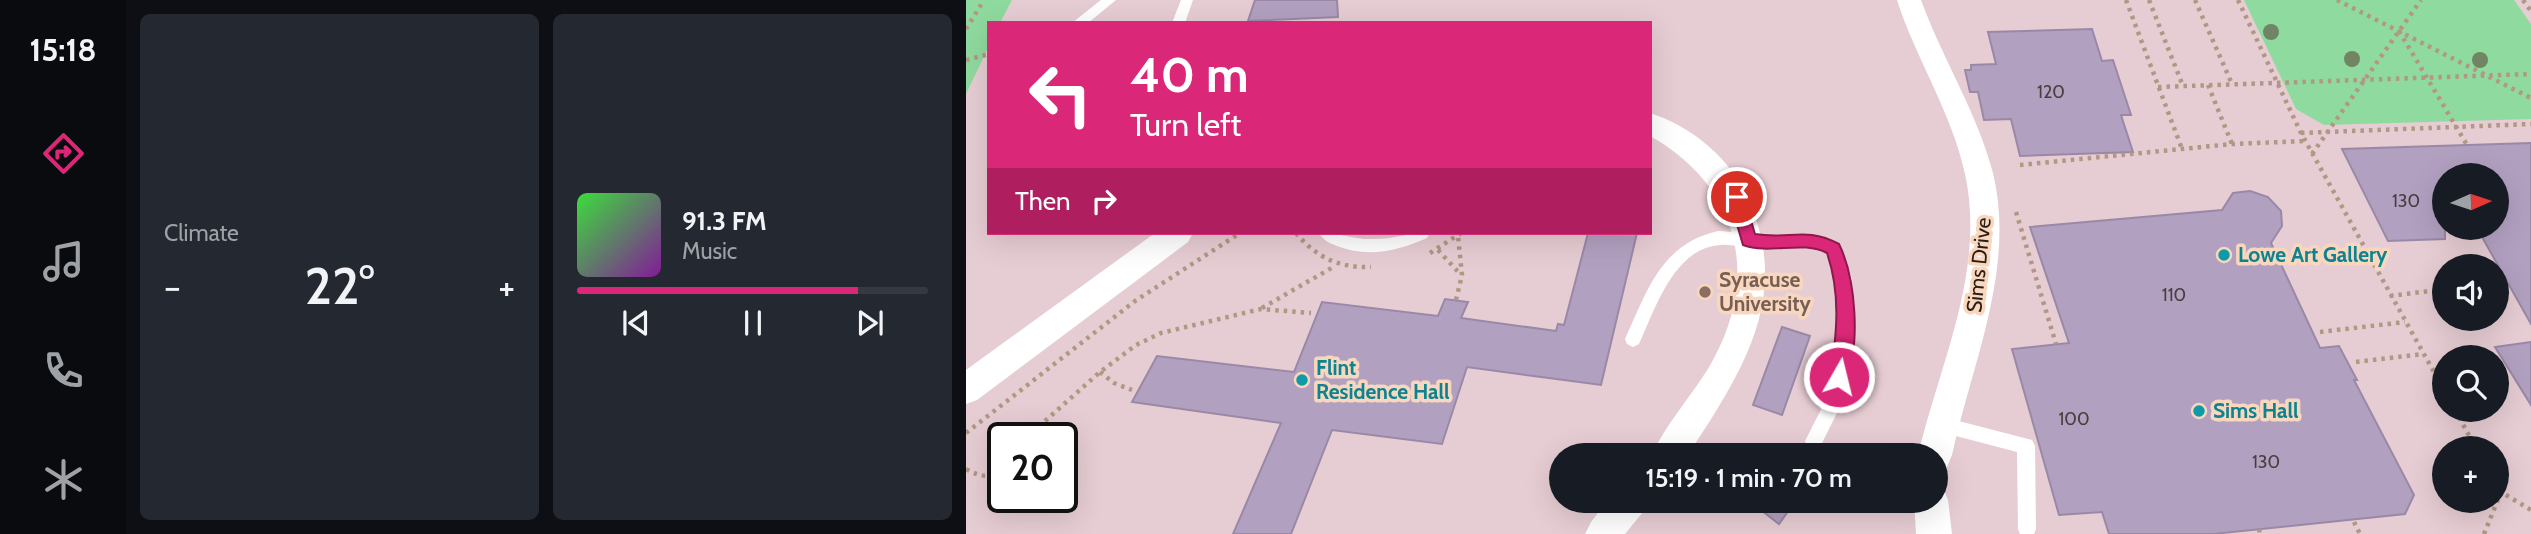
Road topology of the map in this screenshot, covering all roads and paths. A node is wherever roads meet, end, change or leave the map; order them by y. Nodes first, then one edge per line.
1 (984, 0) edge
2 (1110, 0) edge
3 (1187, 0) edge
4 (1909, 0) edge
5 (2126, 0) edge
6 (2149, 0) edge
7 (2195, 0) edge
8 (2238, 0) edge
9 (2337, 0) edge
10 (2421, 0) edge
11 (2524, 0) edge
12 (2531, 11) edge
13 (1081, 21) edge
14 (1179, 21) edge
15 (966, 29) edge
16 (2399, 31) junction
17 (987, 55) edge
18 (966, 60) edge
19 (2531, 74) edge
20 (2488, 76) junction
21 (2427, 78) junction
22 (2365, 80) junction
23 (2278, 83) junction
24 (2232, 84) junction
25 (2208, 85) junction
26 (2183, 86) junction
27 (2158, 87) junction
28 (2531, 98) edge
29 (1652, 124) edge
30 (2531, 124) edge
31 (2456, 128) junction
32 (2329, 131) junction
33 (2301, 133) junction
34 (2305, 141) junction
35 (2232, 144) junction
36 (2467, 145) dead end
37 (2182, 149) junction
38 (2312, 154) junction
39 (2020, 165) dead end
40 (2016, 212) dead end
41 (1175, 235) edge
42 (1237, 235) edge
43 (1330, 235) edge
44 (1418, 235) edge
45 (1458, 236) dead end
46 (1749, 240) junction
47 (1438, 250) dead end
48 (1335, 265) dead end
49 (1462, 275) junction
50 (2432, 291) edge
51 (2390, 296) junction
52 (1455, 300) dead end
53 (1261, 309) junction
54 (1311, 313) dead end
55 (2405, 322) junction
56 (2320, 332) dead end
57 (1633, 339) dead end
58 (2056, 344) dead end
59 (2423, 354) junction
60 (2356, 362) dead end
61 (2432, 370) edge
62 (1100, 372) junction
63 (966, 389) edge
64 (1132, 390) dead end
65 (1044, 422) edge
66 (1943, 425) junction
67 (966, 433) edge
68 (1814, 441) dead end
69 (1676, 443) edge
70 (1938, 443) edge
71 (966, 468) edge
72 (987, 476) edge
73 (2509, 497) edge
74 (2531, 510) edge
75 (1620, 513) edge
76 (1932, 513) edge
77 (2492, 513) edge
78 (2354, 522) dead end
79 (2027, 529) dead end
80 (1603, 534) edge
81 (1934, 534) edge
82 (2360, 534) edge
83 (2484, 534) edge

1 - 15 path
2 - 13 lane
3 - 14 lane
4 - 66 street, Sims Drive
5 - 27 path
6 - 26 path
7 - 24 path
8 - 23 path
9 - 16 path
10 - 16 path
11 - 12 path
16 - 20 path
16 - 21 path
16 - 22 path
17 - 18 path
19 - 20 path
20 - 21 path
20 - 28 path
21 - 22 path
21 - 31 path
22 - 23 path
22 - 32 path
23 - 24 path
23 - 33 path
24 - 25 path
25 - 26 path
25 - 35 path
26 - 27 path
27 - 37 path
29 - 46 street
30 - 31 path
31 - 32 path
31 - 36 path
32 - 33 path
32 - 38 path
33 - 34 path
34 - 35 path
34 - 38 path
35 - 37 path
37 - 39 path
38 - 51 path
40 - 58 path
41 - 63 street
42 - 67 path
43 - 44 lane
45 - 49 path
46 - 57 lane
46 - 68 lane
46 - 69 street
47 - 49 path
48 - 53 path
49 - 52 path
50 - 51 path
51 - 55 path
53 - 54 path
53 - 62 path
55 - 56 path
55 - 59 path
59 - 60 path
59 - 61 path
62 - 64 path
62 - 65 path
66 - 70 street, Sims Drive
66 - 79 lane
71 - 72 path
73 - 74 path
75 - 80 street
76 - 81 street
77 - 83 path
78 - 82 path

